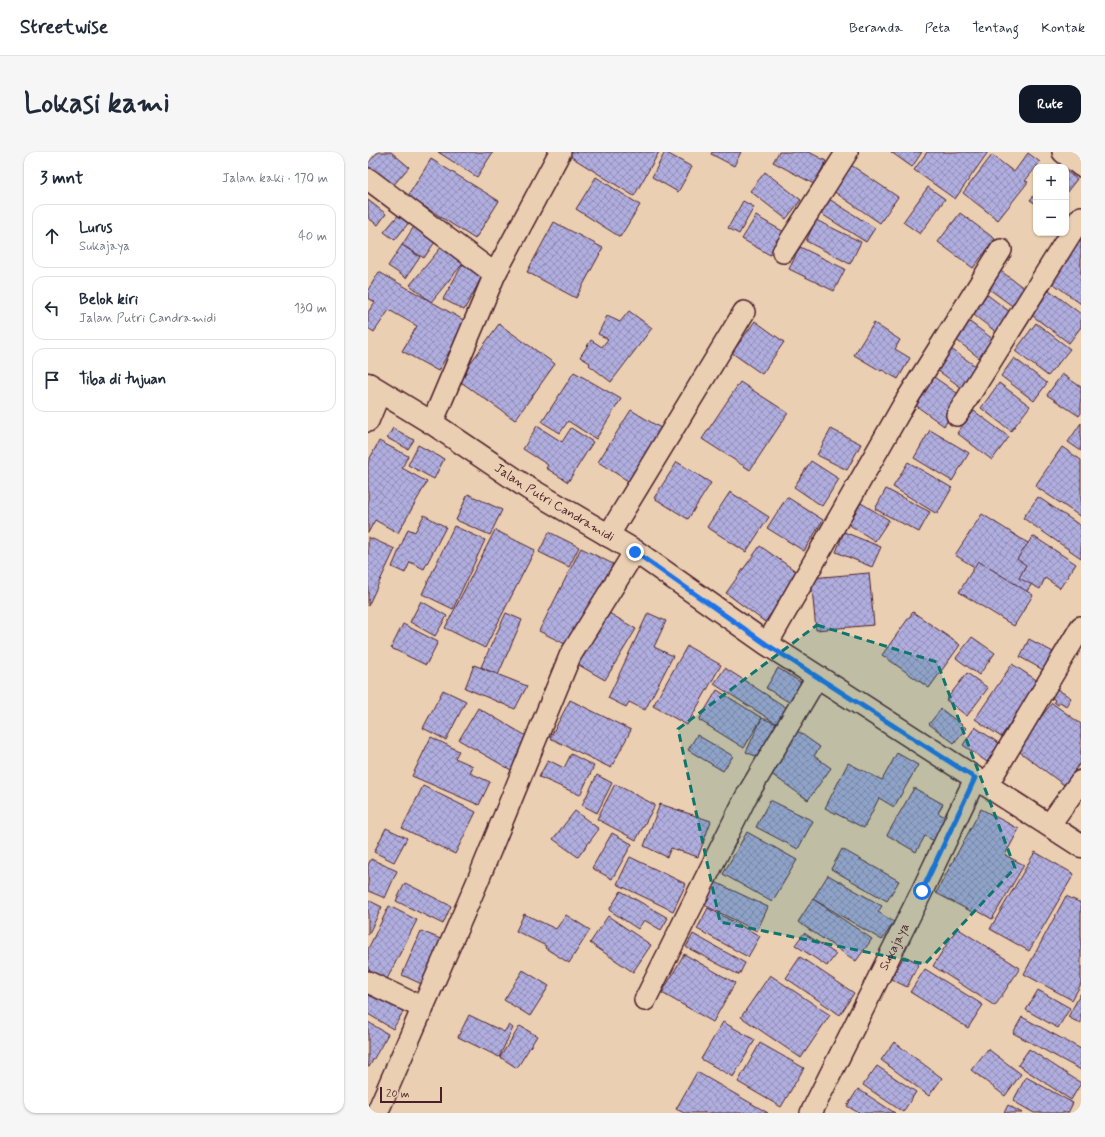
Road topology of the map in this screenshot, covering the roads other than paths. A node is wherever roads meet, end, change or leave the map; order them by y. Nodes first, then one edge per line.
1 (560, 152) edge
2 (847, 152) edge
3 (1062, 152) edge
4 (1081, 166) edge
5 (368, 179) edge
6 (1081, 216) edge
7 (1000, 250) dead end
8 (783, 252) dead end
9 (495, 274) junction
10 (744, 312) dead end
11 (374, 388) edge
12 (957, 415) dead end
13 (368, 421) edge
14 (432, 423) junction
15 (608, 536) junction
16 (635, 552) junction
17 (1081, 627) edge
18 (766, 644) junction
19 (817, 677) junction
20 (1081, 781) edge
21 (981, 782) junction
22 (1050, 824) junction
23 (1081, 846) edge
24 (368, 982) edge
25 (644, 1000) dead end
26 (422, 1008) junction
27 (377, 1113) edge
28 (811, 1113) edge

1 - 9 street
2 - 8 street
3 - 4 street
5 - 9 street
6 - 12 street
7 - 18 street
9 - 14 street
10 - 15 street
11 - 13 street
11 - 14 street, Jalan Putri Candramidi
14 - 15 street, Jalan Putri Candramidi
15 - 16 street, Jalan Putri Candramidi
16 - 18 street, Jalan Putri Candramidi
16 - 26 street
17 - 21 street, Sukajaya
18 - 19 street, Jalan Putri Candramidi
19 - 21 street, Jalan Putri Candramidi
19 - 25 street
20 - 22 street
21 - 22 street, Jalan Putri Candramidi
21 - 28 street, Sukajaya
22 - 23 street, Jalan Putri Candramidi
24 - 26 street
26 - 27 street

